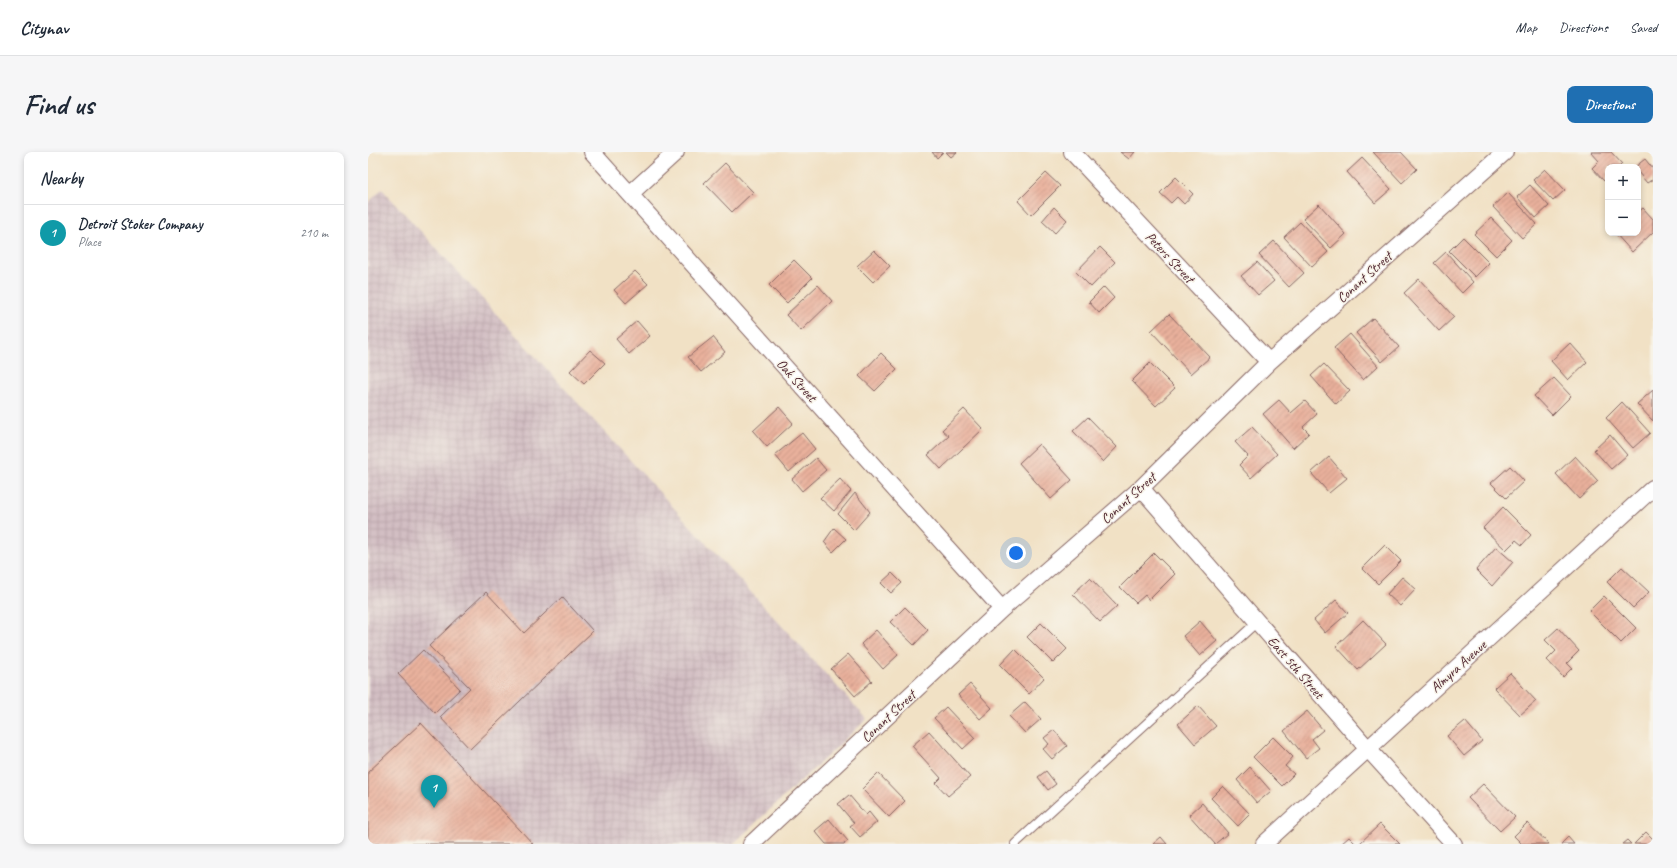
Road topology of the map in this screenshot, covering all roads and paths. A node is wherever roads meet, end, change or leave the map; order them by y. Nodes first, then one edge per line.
1 (592, 152) edge
2 (676, 152) edge
3 (1072, 152) edge
4 (1500, 154) edge
5 (630, 194) junction
6 (1269, 362) junction
7 (1141, 488) junction
8 (1653, 488) edge
9 (1002, 609) junction
10 (1257, 622) junction
11 (1368, 749) junction
12 (751, 844) edge
13 (1015, 844) edge
14 (1264, 844) edge
15 (1454, 844) edge

1 - 5 street, Oak Street
2 - 5 street
3 - 6 street, Peters Street
4 - 6 street, Conant Street
5 - 9 street, Oak Street
6 - 7 street, Conant Street
7 - 9 street, Conant Street
7 - 10 street, East 5th Street
8 - 11 street, Almyra Avenue
9 - 12 street, Conant Street
10 - 11 street, East 5th Street
10 - 13 lane
11 - 14 street, Almyra Avenue
11 - 15 street, East 5th Street

